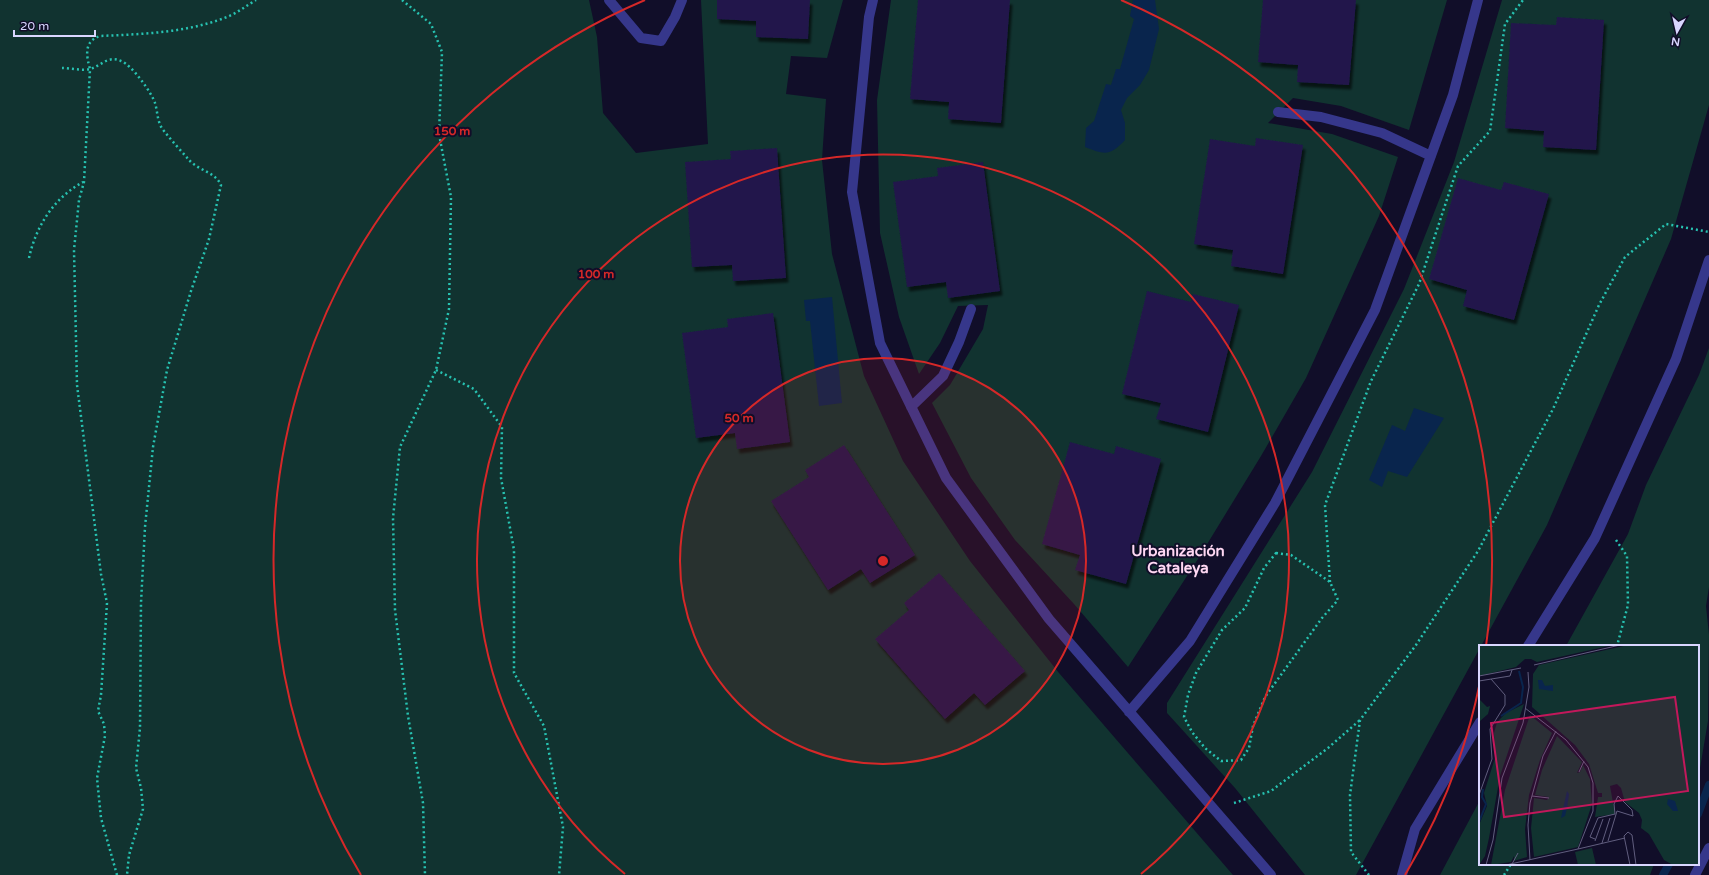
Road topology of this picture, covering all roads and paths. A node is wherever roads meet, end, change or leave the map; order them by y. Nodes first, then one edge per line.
1 (256, 0) edge
2 (402, 0) edge
3 (609, 0) edge
4 (682, 0) edge
5 (873, 0) edge
6 (1478, 0) edge
7 (1523, 0) edge
8 (62, 68) dead end
9 (90, 69) junction
10 (1278, 112) dead end
11 (1431, 156) junction
12 (84, 182) junction
13 (1709, 232) edge
14 (29, 258) dead end
15 (1709, 260) edge
16 (971, 309) dead end
17 (436, 370) junction
18 (911, 407) junction
19 (1603, 521) junction
20 (1330, 582) junction
21 (1529, 645) edge
22 (1617, 645) edge
23 (1129, 712) junction
24 (1360, 720) junction
25 (1479, 724) edge
26 (1213, 809) junction
27 (1709, 848) edge
28 (1510, 865) edge
29 (117, 875) edge
30 (127, 875) edge
31 (425, 875) edge
32 (559, 875) edge
33 (1271, 875) edge
34 (1369, 875) edge
35 (1402, 875) edge
36 (1504, 875) edge
37 (1695, 875) edge

1 - 9 path
2 - 17 path
3 - 4 street
5 - 18 street
6 - 11 street
7 - 20 path
8 - 9 path
9 - 12 path
9 - 30 path
10 - 11 street
11 - 23 street
12 - 14 path
12 - 29 path
13 - 24 path
15 - 19 street
16 - 18 street
17 - 31 path
17 - 32 path
18 - 23 street
19 - 21 street
19 - 22 path
20 - 20 path
23 - 26 street
24 - 26 path
24 - 34 path
25 - 35 street
26 - 33 street
27 - 37 street
28 - 36 path

